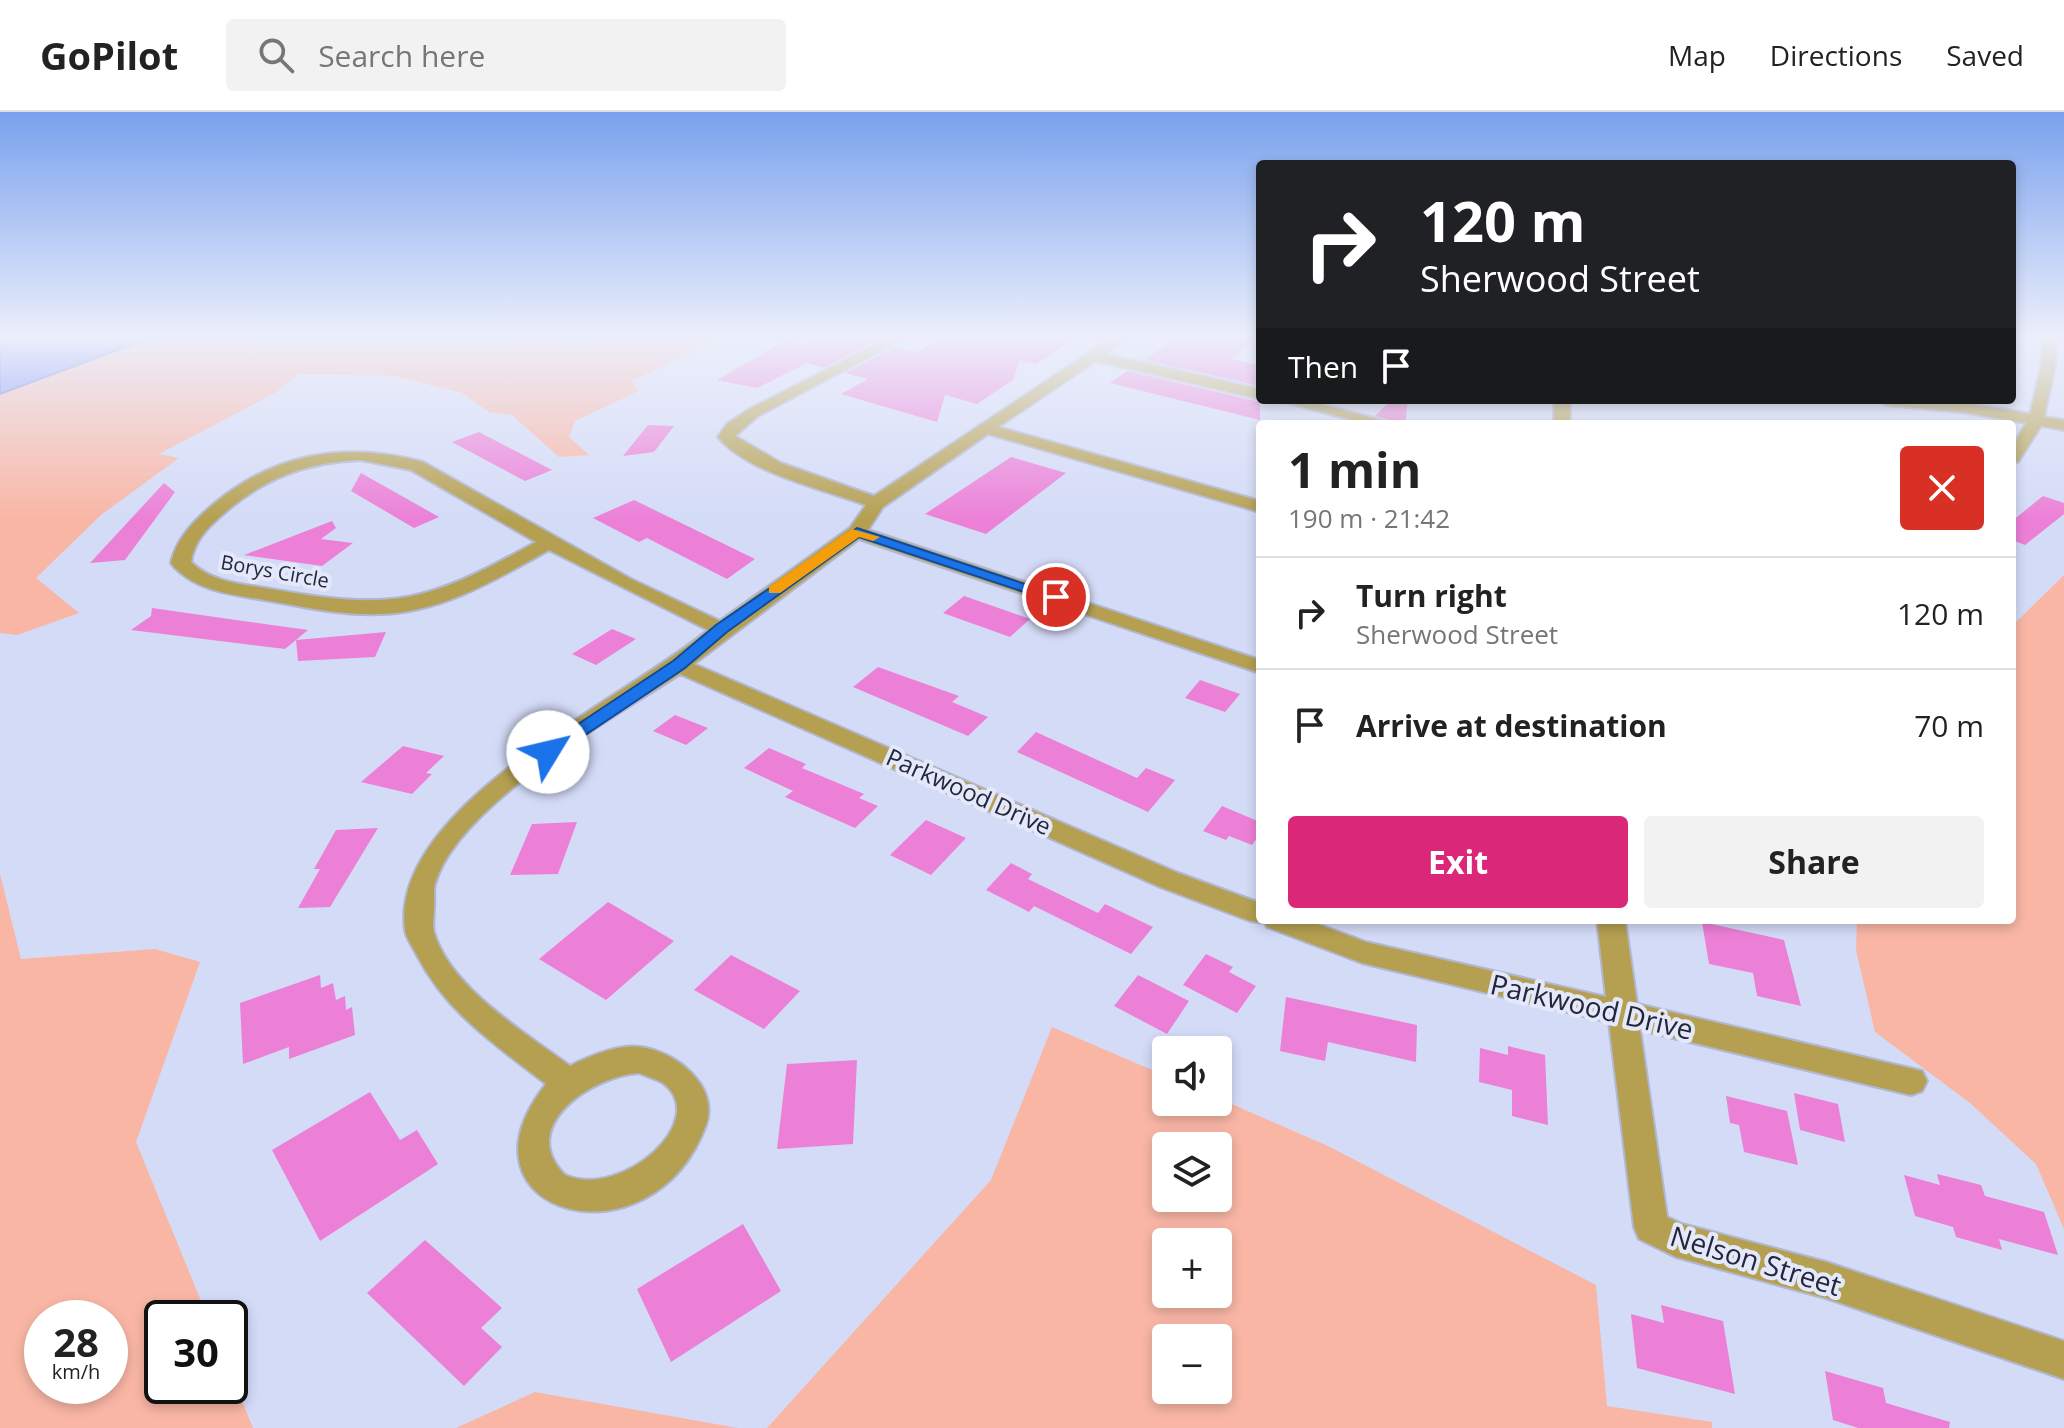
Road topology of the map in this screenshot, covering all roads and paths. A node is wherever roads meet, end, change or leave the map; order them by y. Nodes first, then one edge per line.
1 (783, 397) edge
2 (1034, 397) edge
3 (2041, 397) edge
4 (1303, 404) edge
5 (1916, 404) edge
6 (1370, 420) edge
7 (2035, 420) junction
8 (2064, 425) edge
9 (987, 429) junction
10 (2016, 454) edge
11 (876, 503) junction
12 (1256, 506) edge
13 (857, 532) junction
14 (549, 542) junction
15 (722, 629) junction
16 (679, 665) junction
17 (1256, 666) edge
18 (1256, 913) edge
19 (1288, 924) edge
20 (1612, 924) edge
21 (1625, 1014) junction
22 (1911, 1081) dead end
23 (569, 1083) junction
24 (2064, 1360) edge

1 - 11 street
2 - 9 street
3 - 7 street
4 - 6 street
5 - 7 street
7 - 8 street
7 - 10 street
9 - 11 street
9 - 12 street
11 - 13 street
13 - 15 street
13 - 17 street
14 - 14 street, Borys Circle
14 - 15 street, Borys Circle
15 - 16 street
16 - 18 street, Parkwood Drive
16 - 23 street
19 - 21 street, Parkwood Drive
20 - 21 street, Nelson Street
21 - 22 street, Parkwood Drive
21 - 24 street, Nelson Street
23 - 23 street

